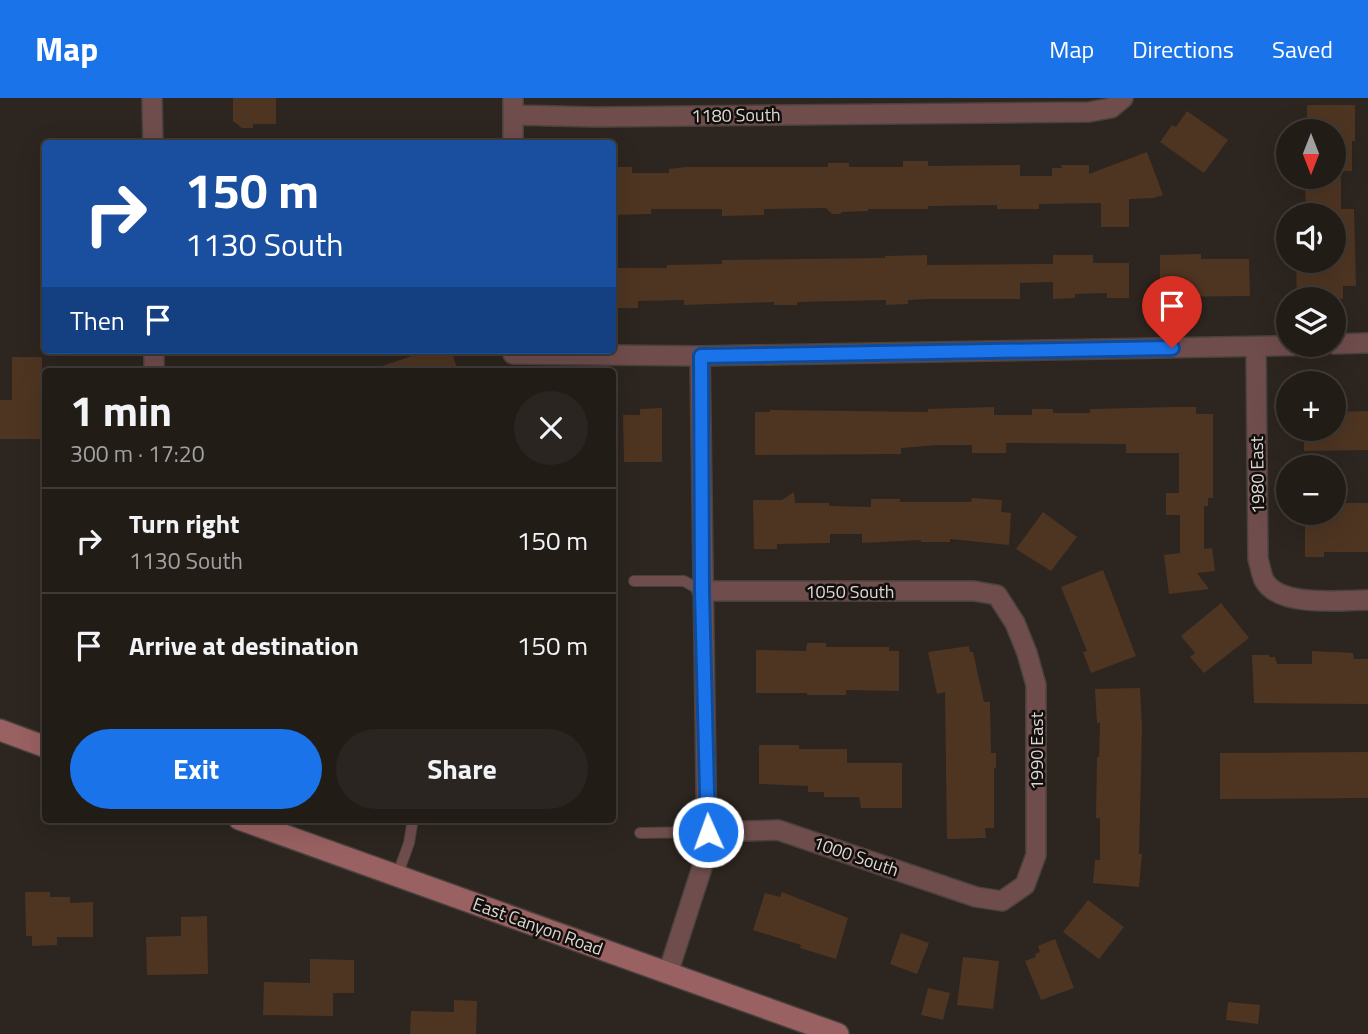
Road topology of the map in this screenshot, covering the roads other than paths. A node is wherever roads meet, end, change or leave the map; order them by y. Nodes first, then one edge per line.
1 (152, 98) edge
2 (1123, 98) edge
3 (513, 106) edge
4 (153, 140) edge
5 (513, 140) edge
6 (1368, 343) edge
7 (1346, 344) edge
8 (1276, 346) edge
9 (1256, 347) junction
10 (607, 354) edge
11 (701, 356) junction
12 (634, 581) dead end
13 (702, 591) junction
14 (997, 595) joint
15 (1368, 600) edge
16 (0, 730) edge
17 (42, 746) edge
18 (250, 823) edge
19 (412, 823) edge
20 (708, 832) junction
21 (640, 833) dead end
22 (397, 876) junction
23 (1002, 901) joint
24 (668, 973) junction
25 (838, 1034) edge

1 - 4 street
2 - 3 street, 1180 South
3 - 5 street
6 - 7 street
8 - 9 street
9 - 11 street
9 - 15 street, 1980 East
10 - 11 street
11 - 13 street
12 - 13 lane
13 - 14 street, 1050 South
13 - 20 street
14 - 23 street, 1990 East
16 - 17 main road
18 - 22 main road, East Canyon Road
19 - 22 lane
20 - 21 lane
20 - 23 street, 1000 South
20 - 24 street
22 - 24 main road, East Canyon Road
24 - 25 main road, East Canyon Road

